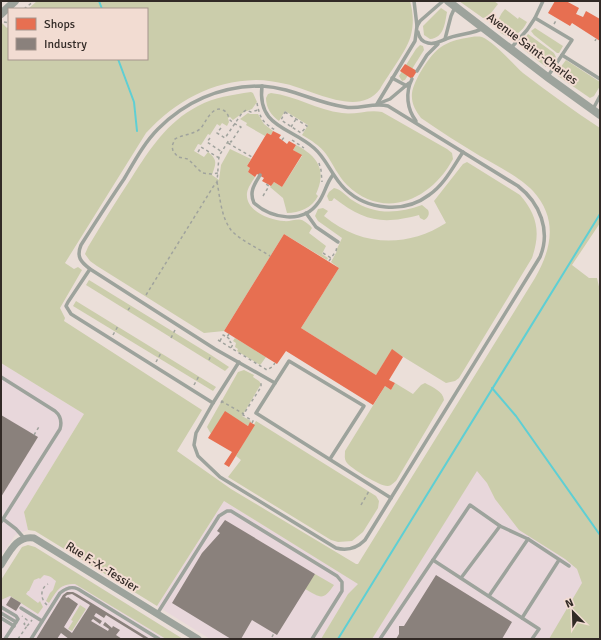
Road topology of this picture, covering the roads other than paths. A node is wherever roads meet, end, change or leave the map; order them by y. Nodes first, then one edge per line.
1 (15, 1) edge
2 (414, 1) edge
3 (443, 1) edge
4 (448, 1) edge
5 (543, 1) edge
6 (455, 6) junction
7 (2, 14) edge
8 (535, 18) junction
9 (417, 26) junction
10 (484, 27) junction
11 (445, 39) junction
12 (511, 48) junction
13 (562, 55) junction
14 (417, 71) dead end
15 (547, 77) junction
16 (392, 78) junction
17 (600, 79) edge
18 (262, 86) junction
19 (407, 86) junction
20 (600, 96) edge
21 (377, 104) junction
22 (595, 109) edge
23 (600, 115) edge
24 (420, 125) junction
25 (463, 152) junction
26 (260, 175) dead end
27 (333, 175) junction
28 (306, 213) junction
29 (338, 242) dead end
30 (90, 269) junction
31 (239, 362) junction
32 (1, 377) edge
33 (274, 383) junction
34 (213, 403) junction
35 (330, 459) junction
36 (391, 498) junction
37 (2, 521) edge
38 (500, 526) junction
39 (24, 538) junction
40 (528, 539) junction
41 (433, 560) junction
42 (559, 560) junction
43 (1, 566) edge
44 (569, 566) dead end
45 (462, 578) junction
46 (489, 596) junction
47 (1, 607) edge
48 (21, 608) dead end
49 (1, 613) edge
50 (157, 614) junction
51 (1, 618) edge
52 (522, 618) junction
53 (42, 622) junction
54 (15, 624) junction
55 (5, 639) edge
56 (31, 639) edge
57 (159, 639) edge
58 (198, 639) edge
59 (312, 639) edge
60 (380, 639) edge
61 (532, 639) edge

1 - 7 street
2 - 9 lane
3 - 9 lane
4 - 6 street, Avenue Saint-Charles
5 - 8 lane
6 - 10 street, Avenue Saint-Charles
6 - 11 lane
8 - 12 lane
8 - 13 lane
9 - 11 lane
9 - 16 lane
10 - 11 lane
10 - 12 street, Avenue Saint-Charles
11 - 14 lane
12 - 15 street, Avenue Saint-Charles
13 - 15 lane
13 - 17 lane
15 - 22 street, Avenue Saint-Charles
16 - 19 lane
16 - 21 lane
18 - 21 lane
18 - 27 lane
18 - 30 lane
19 - 21 lane
19 - 24 lane
20 - 22 lane
21 - 24 lane
22 - 23 street, Avenue Saint-Charles
24 - 25 lane
25 - 27 lane
25 - 36 lane
26 - 28 lane
27 - 28 lane
28 - 29 lane
30 - 31 lane
30 - 34 lane
31 - 33 lane
31 - 34 lane
32 - 37 lane
33 - 35 lane
33 - 35 lane
34 - 36 lane
35 - 36 lane
37 - 39 lane
38 - 40 lane
38 - 41 lane
38 - 45 lane
39 - 43 street
39 - 50 street, Rue F.-X.-Tessier
40 - 42 lane
40 - 46 lane
41 - 45 lane
41 - 60 lane
42 - 44 lane
42 - 52 lane
45 - 46 lane
46 - 52 lane
47 - 54 lane
48 - 53 lane
49 - 54 lane
50 - 58 street, Rue F.-X.-Tessier
50 - 59 lane
51 - 54 lane
52 - 61 lane
53 - 56 lane
53 - 57 lane
54 - 55 lane

